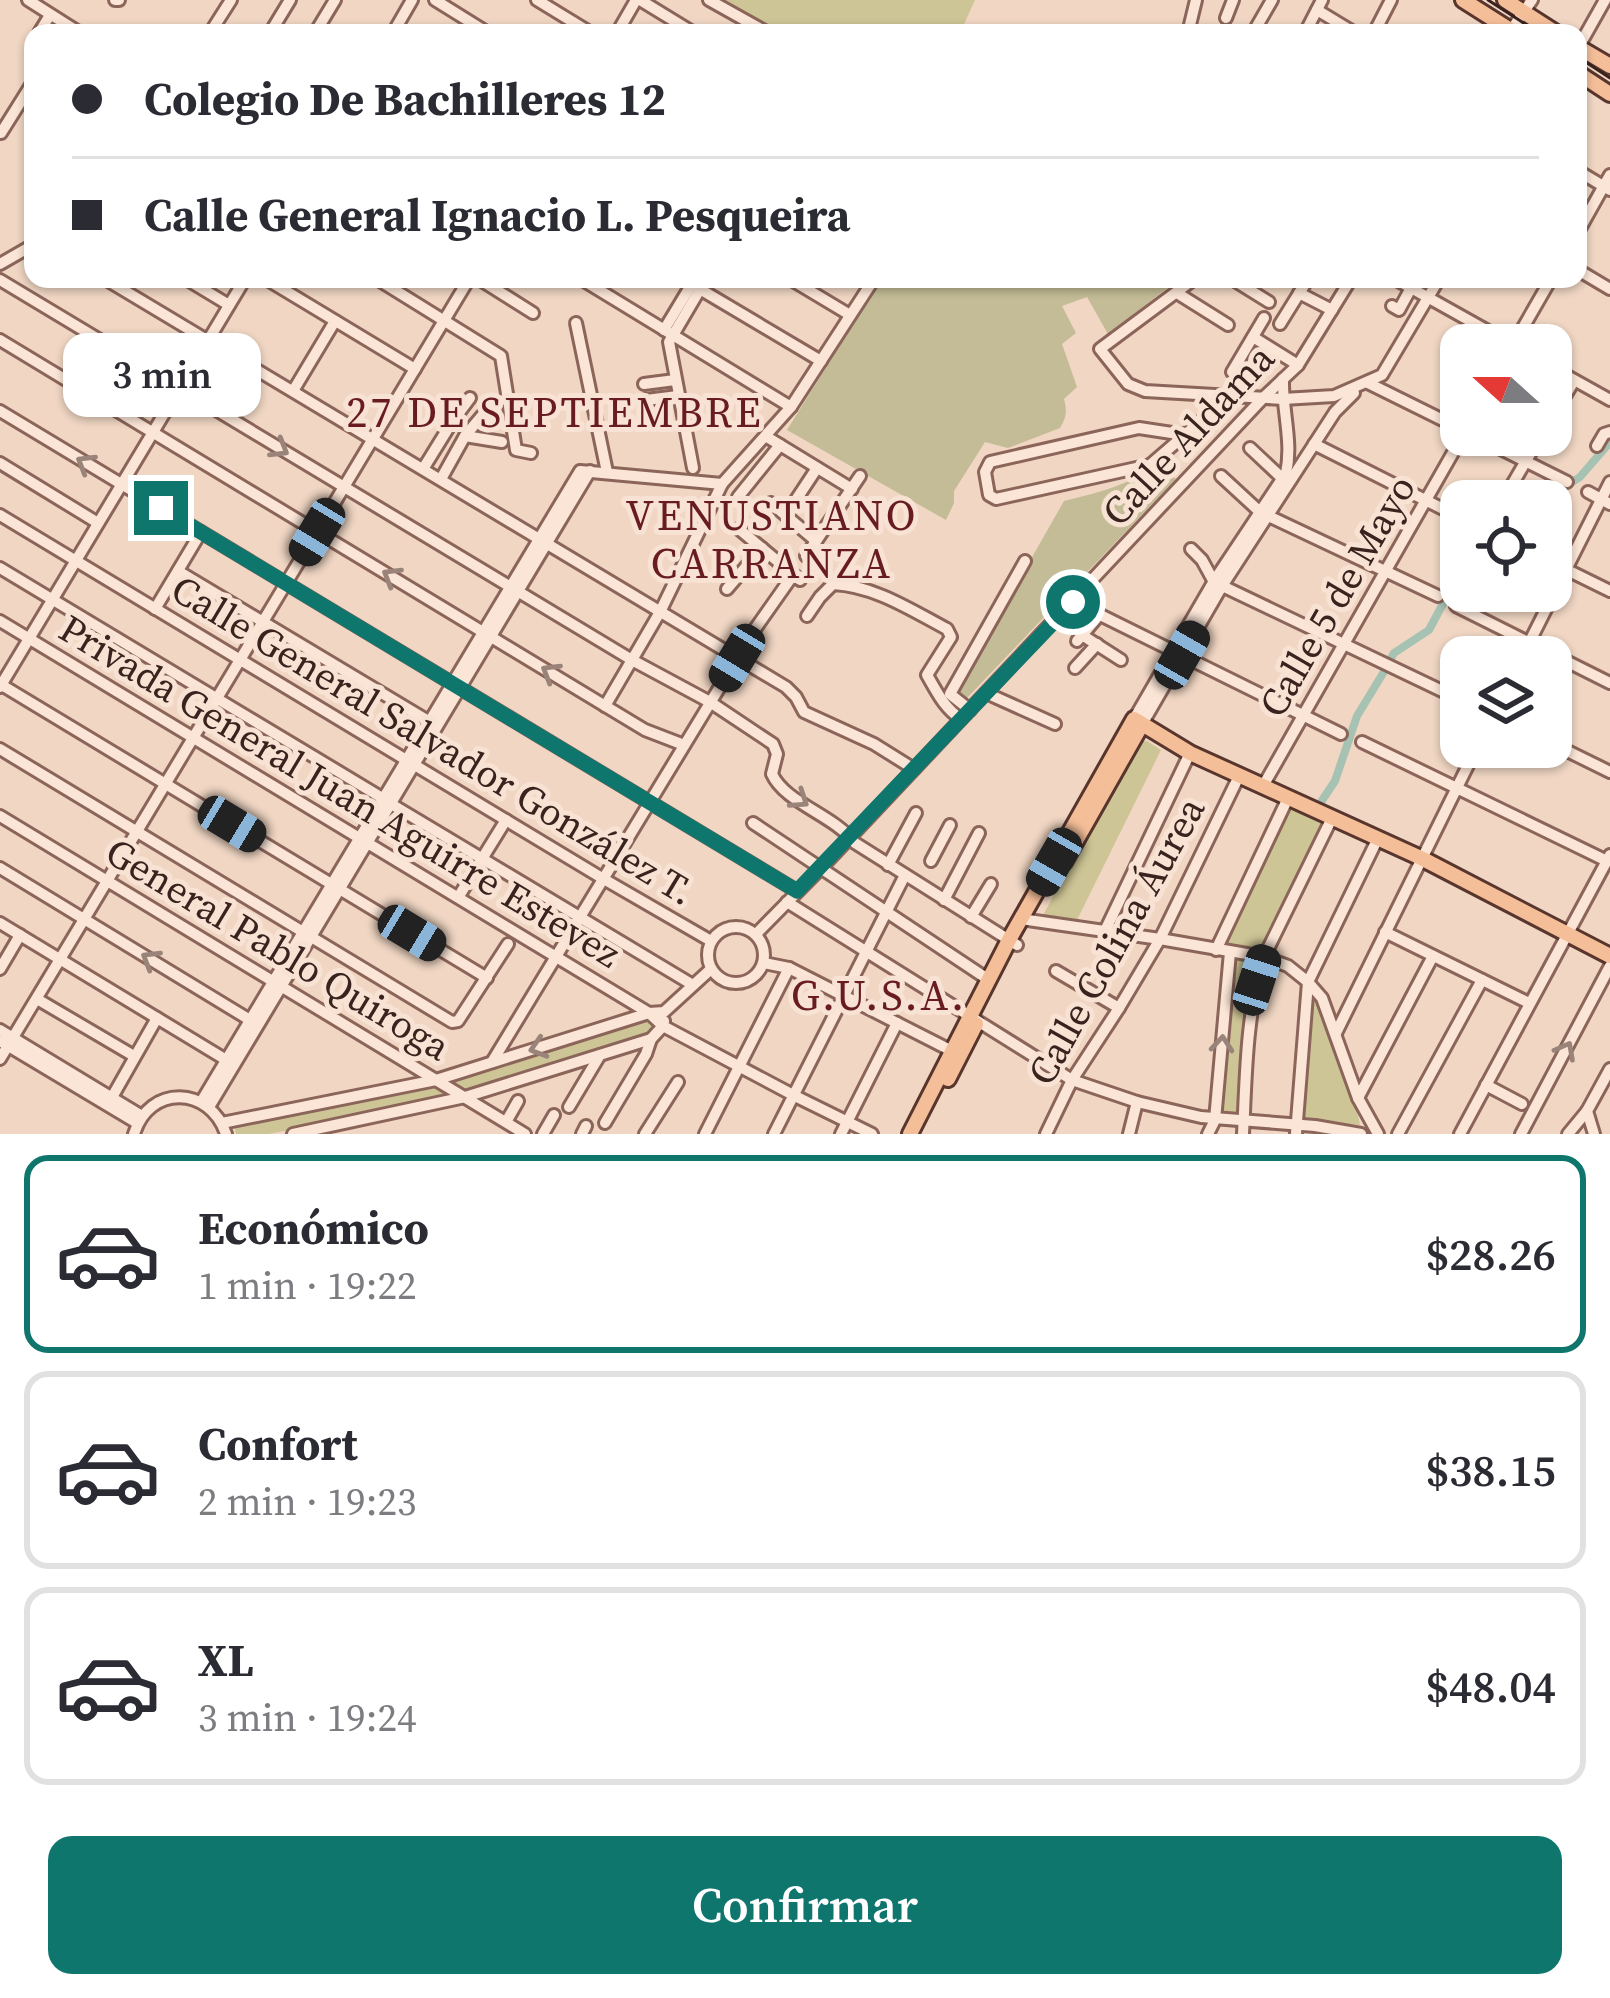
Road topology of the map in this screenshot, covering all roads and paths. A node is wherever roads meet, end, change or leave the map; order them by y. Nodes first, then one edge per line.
1 (28, 0) edge
2 (435, 0) edge
3 (537, 0) edge
4 (638, 0) edge
5 (709, 0) edge
6 (1233, 0) edge
7 (1462, 0) edge
8 (1504, 0) edge
9 (1605, 0) edge
10 (1319, 5) edge
11 (1528, 7) edge
12 (50, 15) junction
13 (1226, 18) dead end
14 (44, 24) edge
15 (65, 24) edge
16 (474, 24) edge
17 (576, 24) edge
18 (679, 24) edge
19 (752, 24) edge
20 (1343, 24) edge
21 (1500, 24) edge
22 (1587, 31) edge
23 (24, 98) edge
24 (1, 133) edge
25 (1608, 184) edge
26 (1587, 218) edge
27 (0, 280) edge
28 (120, 288) edge
29 (201, 288) edge
30 (239, 288) edge
31 (281, 288) edge
32 (391, 288) edge
33 (464, 288) edge
34 (493, 288) edge
35 (596, 288) edge
36 (692, 288) edge
37 (705, 288) edge
38 (805, 288) edge
39 (868, 288) edge
40 (1183, 288) edge
41 (1246, 288) edge
42 (1302, 288) edge
43 (1345, 288) edge
44 (1412, 288) joint
45 (1434, 288) edge
46 (1546, 288) edge
47 (1177, 293) junction
48 (1299, 293) junction
49 (1428, 297) junction
50 (1269, 302) dead end
51 (229, 305) junction
52 (1392, 306) dead end
53 (1332, 310) junction
54 (533, 313) dead end
55 (850, 316) junction
56 (1264, 318) dead end
57 (335, 321) junction
58 (444, 321) junction
59 (576, 322) dead end
60 (1280, 324) dead end
61 (1476, 324) edge
62 (1525, 324) edge
63 (1228, 325) dead end
64 (669, 332) junction
65 (1253, 337) junction
66 (0, 340) edge
67 (208, 341) junction
68 (821, 361) junction
69 (1298, 365) junction
70 (415, 369) junction
71 (1232, 371) dead end
72 (1283, 379) junction
73 (675, 380) junction
74 (1574, 380) joint
75 (1572, 383) edge
76 (644, 384) dead end
77 (1364, 385) junction
78 (179, 388) junction
79 (293, 392) junction
80 (1231, 394) junction
81 (678, 396) junction
82 (470, 398) dead end
83 (1263, 398) junction
84 (1282, 399) junction
85 (646, 400) dead end
86 (1610, 400) edge
87 (492, 404) dead end
88 (791, 407) junction
89 (0, 411) edge
90 (1440, 421) edge
91 (1610, 432) edge
92 (152, 433) junction
93 (1185, 435) junction
94 (465, 436) junction
95 (767, 437) junction
96 (373, 440) junction
97 (502, 442) dead end
98 (1314, 444) junction
99 (780, 445) junction
100 (1597, 446) dead end
101 (1250, 448) dead end
102 (531, 452) dead end
103 (1449, 456) edge
104 (1516, 456) edge
105 (1529, 456) edge
106 (1526, 461) junction
107 (0, 463) edge
108 (693, 467) dead end
109 (818, 468) junction
110 (423, 469) junction
111 (607, 472) junction
112 (860, 476) dead end
113 (1221, 476) dead end
114 (441, 479) junction
115 (1283, 479) junction
116 (1514, 480) edge
117 (1563, 480) edge
118 (1610, 482) edge
119 (121, 484) junction
120 (722, 484) junction
121 (344, 487) junction
122 (852, 489) junction
123 (1588, 493) dead end
124 (738, 497) dead end
125 (1426, 500) junction
126 (1606, 501) edge
127 (771, 503) dead end
128 (1440, 507) edge
129 (1264, 514) junction
130 (0, 515) edge
131 (786, 515) junction
132 (98, 523) junction
133 (740, 529) dead end
134 (201, 532) junction
135 (317, 532) junction
136 (816, 541) junction
137 (543, 542) junction
138 (762, 548) junction
139 (1191, 549) dead end
140 (806, 556) dead end
141 (1572, 559) edge
142 (76, 560) junction
143 (1025, 561) dead end
144 (0, 568) edge
145 (1386, 570) junction
146 (178, 571) junction
147 (1572, 572) edge
148 (286, 583) junction
149 (1218, 584) junction
150 (514, 589) junction
151 (727, 589) dead end
152 (1610, 591) edge
153 (1438, 596) dead end
154 (52, 600) junction
155 (1073, 602) junction
156 (155, 609) junction
157 (660, 612) junction
158 (1468, 612) edge
159 (1100, 614) junction
160 (807, 616) dead end
161 (0, 621) edge
162 (263, 622) junction
163 (487, 635) junction
164 (1517, 636) edge
165 (29, 638) junction
166 (1097, 644) junction
167 (1344, 644) junction
168 (1178, 652) junction
169 (737, 658) junction
170 (240, 660) junction
171 (632, 660) junction
172 (1121, 660) dead end
173 (1572, 663) edge
174 (1075, 668) dead end
175 (1610, 682) edge
176 (0, 685) edge
177 (457, 685) junction
178 (1440, 690) edge
179 (986, 693) junction
180 (217, 699) junction
181 (710, 702) junction
182 (605, 706) junction
183 (966, 715) junction
184 (1303, 715) junction
185 (430, 722) junction
186 (1137, 722) junction
187 (1055, 724) dead end
188 (1341, 734) dead end
189 (194, 738) junction
190 (1362, 742) dead end
191 (684, 745) junction
192 (0, 749) edge
193 (1190, 753) junction
194 (1572, 753) edge
195 (411, 763) junction
196 (1466, 768) edge
197 (914, 769) junction
198 (1610, 772) edge
199 (1239, 776) junction
200 (166, 784) junction
201 (1263, 786) junction
202 (1457, 787) junction
203 (1288, 798) junction
204 (387, 802) junction
205 (649, 802) junction
206 (916, 813) dead end
207 (0, 816) edge
208 (1331, 818) junction
209 (506, 820) junction
210 (753, 823) dead end
211 (137, 832) junction
212 (979, 833) dead end
213 (850, 836) junction
214 (1378, 838) junction
215 (364, 840) junction
216 (970, 848) junction
217 (482, 858) junction
218 (1608, 858) edge
219 (1421, 859) junction
220 (931, 861) dead end
221 (889, 865) junction
222 (822, 867) junction
223 (0, 868) edge
224 (904, 875) junction
225 (602, 878) junction
226 (107, 881) junction
227 (991, 884) dead end
228 (336, 887) junction
229 (797, 891) junction
230 (459, 896) junction
231 (944, 900) junction
232 (787, 902) junction
233 (885, 913) junction
234 (579, 916) junction
235 (971, 917) junction
236 (85, 920) junction
237 (1026, 920) junction
238 (0, 923) edge
239 (1385, 932) junction
240 (1104, 933) junction
241 (1568, 933) junction
242 (756, 934) junction
243 (20, 935) junction
244 (307, 935) junction
245 (1160, 939) junction
246 (711, 941) junction
247 (1013, 943) junction
248 (508, 944) dead end
249 (1216, 950) junction
250 (866, 952) junction
251 (1230, 952) junction
252 (556, 955) junction
253 (1433, 956) junction
254 (1610, 956) edge
255 (1264, 957) junction
256 (60, 960) junction
257 (764, 963) junction
258 (1610, 966) edge
259 (789, 968) junction
260 (0, 969) edge
261 (711, 969) junction
262 (1056, 971) dead end
263 (488, 978) junction
264 (989, 980) junction
265 (1482, 980) junction
266 (1308, 982) junction
267 (278, 984) junction
268 (693, 985) junction
269 (844, 996) junction
270 (37, 999) junction
271 (1529, 1004) junction
272 (1119, 1008) junction
273 (649, 1013) junction
274 (157, 1018) junction
275 (664, 1019) junction
276 (250, 1020) junction
277 (973, 1020) junction
278 (897, 1023) junction
279 (0, 1030) edge
280 (1336, 1033) junction
281 (651, 1040) junction
282 (7, 1042) edge
283 (952, 1051) junction
284 (599, 1055) junction
285 (134, 1056) junction
286 (0, 1059) edge
287 (492, 1062) junction
288 (230, 1063) junction
289 (740, 1067) junction
290 (1610, 1069) edge
291 (436, 1080) junction
292 (1072, 1080) junction
293 (678, 1082) dead end
294 (1486, 1085) junction
295 (795, 1096) junction
296 (465, 1097) junction
297 (1358, 1098) junction
298 (111, 1099) junction
299 (518, 1102) dead end
300 (1137, 1102) junction
301 (1522, 1104) dead end
302 (205, 1105) junction
303 (569, 1106) dead end
304 (1587, 1111) junction
305 (554, 1114) dead end
306 (1244, 1119) junction
307 (1215, 1120) junction
308 (506, 1122) junction
309 (848, 1122) junction
310 (605, 1123) dead end
311 (138, 1125) edge
312 (337, 1125) junction
313 (224, 1128) edge
314 (1296, 1130) edge
315 (777, 1133) edge
316 (293, 1134) edge
317 (351, 1134) edge
318 (525, 1134) edge
319 (543, 1134) edge
320 (645, 1134) edge
321 (705, 1134) edge
322 (841, 1134) edge
323 (872, 1134) edge
324 (910, 1134) edge
325 (921, 1134) edge
326 (1046, 1134) edge
327 (1129, 1134) edge
328 (1208, 1134) edge
329 (1243, 1134) edge
330 (1360, 1134) edge
331 (1378, 1134) edge
332 (1398, 1134) edge
333 (1460, 1134) edge
334 (1522, 1134) edge
335 (1568, 1134) edge
336 (1594, 1134) edge

1 - 12 street
2 - 16 street
3 - 17 street
4 - 18 street
5 - 19 street
6 - 13 street
7 - 21 main road
8 - 11 main road
9 - 22 street
10 - 20 street
12 - 14 street
12 - 15 street
23 - 24 street
25 - 26 street
27 - 78 street
28 - 67 street
29 - 51 street
30 - 51 street
31 - 57 street
32 - 58 street
33 - 58 street
34 - 54 street
35 - 64 street
36 - 64 street
37 - 68 street
38 - 55 street
39 - 55 street
40 - 47 street
41 - 50 street
42 - 48 street
43 - 53 street, Calle Aldama
44 - 49 street
44 - 52 street
45 - 49 street
46 - 62 street
47 - 63 street
47 - 80 street
48 - 53 street
48 - 60 street
49 - 61 street
49 - 77 street
51 - 67 street
53 - 69 street, Calle Aldama
55 - 68 street
56 - 65 street
57 - 70 street
57 - 79 street
58 - 70 street
58 - 102 street
59 - 111 street
64 - 73 street
64 - 88 street
65 - 69 street
65 - 71 street
66 - 92 street
67 - 78 street
67 - 79 street
68 - 88 street
69 - 72 street, Calle Aldama
70 - 96 street
72 - 83 street, Calle Aldama
72 - 84 street
73 - 76 street
73 - 81 street
74 - 75 street
74 - 86 street
77 - 84 street
77 - 90 street
77 - 98 street
78 - 92 street
78 -> 121 street
79 - 96 street
80 - 83 street
80 - 93 street
81 - 85 street
81 - 108 street
82 - 110 street
83 - 84 street
83 - 155 street, Calle Aldama
84 - 115 street
87 - 94 street
88 - 95 street
119 -> 89 street
91 - 100 street
92 - 119 street
92 - 135 street
93 - 93 street
94 - 97 street
94 - 114 street
95 - 99 street
95 - 120 street
96 - 110 street
96 - 121 street
98 - 125 street
98 - 129 street
99 - 109 street
99 - 124 street
101 - 115 street
103 - 125 street, Calle 5 de Mayo
104 - 106 street
105 - 106 street
106 - 116 street
106 - 117 street
107 - 132 street
109 - 122 street
109 - 131 street
110 - 114 street
111 - 120 street
111 - 137 street
112 - 122 street
113 - 129 street
114 - 137 street
115 - 129 street
118 - 126 street
119 - 132 street
119 - 134 street
120 - 157 street
121 - 135 street
121 - 150 street
122 - 136 street
123 - 126 street
125 - 128 street
125 - 145 street, Calle 5 de Mayo
126 - 141 street
127 - 131 street
129 - 145 street
129 - 149 street
130 - 142 street, Calle General Salvador González T.
131 - 136 street
132 - 142 street
133 - 138 street
134 - 146 street
134 - 148 street
135 - 148 street
163 -> 135 street
136 - 140 street
137 - 150 street
137 - 157 street
138 - 151 street
138 - 169 street
139 - 149 street
142 - 154 street
142 - 156 street, Calle General Salvador González T.
143 - 183 street
144 - 154 street
145 - 153 street
145 - 167 street, Calle 5 de Mayo
146 - 156 street
146 - 162 street
147 - 152 street
148 - 162 street
148 - 177 street
149 - 167 street
149 - 168 street
150 - 163 street
150 - 171 street
154 - 165 street
154 - 180 street
155 - 159 street
155 - 179 street, Calle Aldama
156 - 170 street, Calle General Salvador González T.
157 - 169 street
157 - 171 street
158 - 164 street
159 - 166 street
159 - 168 street
160 - 183 street
161 - 165 street, Privada General Juan Aguirre Estevez
162 - 170 street
162 - 185 street
163 - 177 street
182 -> 163 street
165 - 176 street
165 - 189 street, Privada General Juan Aguirre Estevez
166 - 172 street
166 - 174 street
167 - 178 street
167 - 184 street, Calle 5 de Mayo
168 - 184 street
168 - 186 street
169 - 181 street
169 - 197 street
170 - 180 street
170 - 195 street, Calle General Salvador González T.
171 - 181 street
171 - 182 street
173 - 175 street
176 - 200 street
177 - 185 street
177 - 195 street
177 - 205 street
179 - 183 street, Calle Aldama
179 - 187 street
180 - 189 street
180 - 204 street
181 - 191 street
181 -> 213 street
182 - 191 street
183 - 197 street, Calle Aldama
184 - 188 street
184 - 201 street, Calle 5 de Mayo
185 - 195 street
186 - 193 main road
186 - 237 main road
189 - 200 street
189 - 215 street, Privada General Juan Aguirre Estevez
190 - 202 street
191 - 205 street
192 - 211 street
193 - 199 main road
193 - 240 street
194 - 198 street
195 - 204 street
195 - 209 street, Calle General Salvador González T.
196 - 202 street
197 - 213 street, Calle Aldama
199 - 201 main road
199 - 245 street, Calle Colina Áurea
200 - 211 street
200 - 228 street
201 - 203 main road
202 - 218 street
202 - 219 street
203 - 208 main road
203 - 249 street
204 - 215 street
204 - 217 street
205 - 225 street
205 - 229 street
206 - 221 street
207 - 226 street, General Pablo Quiroga
208 - 214 main road
208 - 255 street
209 - 217 street
209 - 225 street, Calle General Salvador González T.
210 - 222 street
211 - 226 street
211 - 244 street
212 - 216 street
213 - 221 street
213 - 222 street, Calle Aldama
214 - 219 main road
214 - 266 street
215 - 228 street
215 - 230 street, Privada General Juan Aguirre Estevez
216 - 220 street
216 - 231 street
217 - 230 street
217 - 234 street
218 - 241 street
219 - 239 street
219 - 241 main road
221 - 224 street
222 - 229 street, Calle Aldama
222 - 233 street
223 - 236 street
224 - 231 street
224 - 233 street
225 - 234 street
225 - 246 street, Calle General Salvador González T.
226 - 236 street
226 - 267 street, General Pablo Quiroga
227 - 235 street
228 - 244 street
228 - 263 street
229 - 232 street, Calle Aldama
230 - 252 street, Privada General Juan Aguirre Estevez
231 - 235 street
232 - 242 street, Calle Aldama
232 - 250 street
233 - 250 street
233 - 264 street
234 - 252 street
234 - 268 street
235 - 247 street
236 - 256 street
276 -> 236 street
237 - 240 street
237 - 247 main road
238 - 243 street
239 - 253 street
239 - 280 street
240 - 245 street
241 - 254 main road
241 - 271 street
242 - 246 street
242 - 257 street
243 - 256 street
243 - 260 street
244 - 263 street
244 - 267 street
245 - 249 street
245 - 272 street, Calle Colina Áurea
246 - 261 street
247 - 264 main road
247 - 277 main road
248 - 263 street
249 - 251 street
250 - 269 street
250 - 277 street
251 - 255 street
307 -> 251 street
252 - 273 street, Privada General Juan Aguirre Estevez
252 - 287 street
253 - 265 street
253 - 297 street
255 - 266 street
255 - 306 street
256 - 270 street
256 - 274 street
257 - 259 street
257 - 261 street
334 -> 258 street
259 - 269 street
259 - 289 street
261 - 268 street
262 - 272 street
264 - 277 main road
265 - 271 street
265 - 332 street
266 - 280 street
266 - 314 street
267 - 276 street
267 - 288 street
267 - 291 street, General Pablo Quiroga
268 - 275 street
269 - 278 street
269 - 295 street
270 - 282 street
270 - 285 street
271 - 294 street
272 - 292 street, Calle Colina Áurea
273 - 275 street, Privada General Juan Aguirre Estevez
273 -> 287 street
274 - 285 street
274 - 288 street
275 - 281 street
275 - 289 street, Privada General Juan Aguirre Estevez
276 - 288 street
277 - 283 main road
277 - 292 street
277 - 325 main road
278 - 283 street
278 - 309 street
279 - 282 street
280 - 297 street
281 - 284 street
281 - 310 street
282 - 286 street
282 - 298 street
282 - 311 street
283 - 324 main road
284 - 296 street
284 - 303 street
285 - 298 street
287 - 291 street
288 - 302 street
289 - 295 street, Privada General Juan Aguirre Estevez
289 - 321 street
290 - 304 street
291 - 296 street, General Pablo Quiroga
291 - 313 street
292 - 300 street
292 - 326 street, Calle Colina Áurea
293 - 320 street
294 - 301 street
294 - 333 street
295 - 309 street, Privada General Juan Aguirre Estevez
295 - 315 street
296 - 308 street, General Pablo Quiroga
296 - 312 street
297 - 331 street
298 - 311 street
299 - 308 street
300 - 307 street
300 - 327 street
302 - 311 street
302 - 313 street
304 - 335 street
304 - 336 street
305 - 319 street
306 - 307 street
306 - 314 street
306 - 329 street
307 - 328 street
308 - 318 street, General Pablo Quiroga
309 - 322 street
309 - 323 street, Privada General Juan Aguirre Estevez
312 - 316 street
312 - 317 street
314 - 330 street

